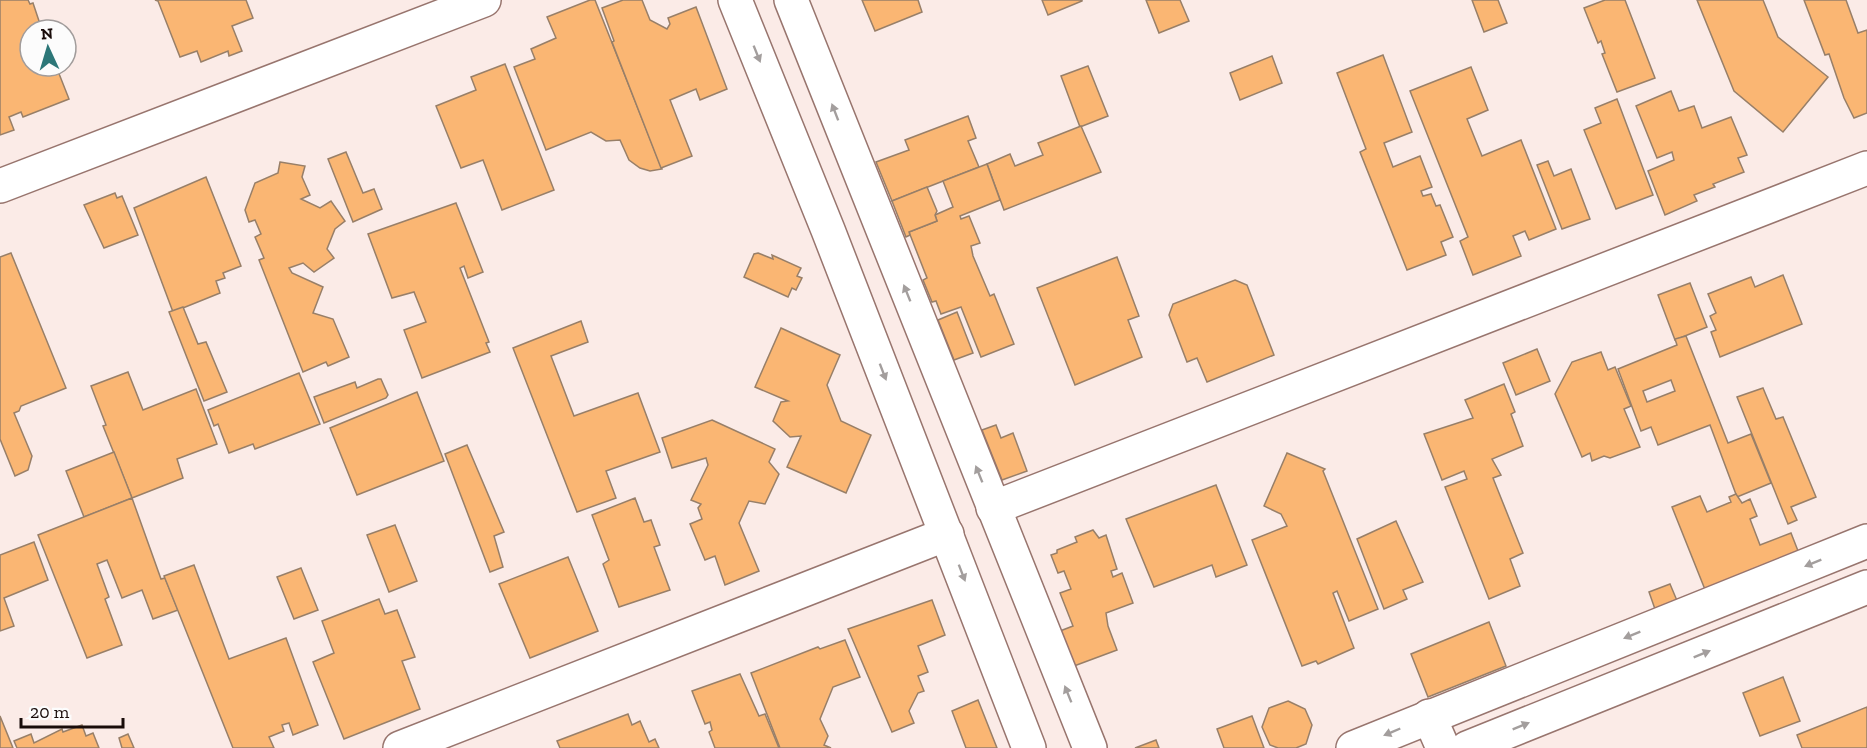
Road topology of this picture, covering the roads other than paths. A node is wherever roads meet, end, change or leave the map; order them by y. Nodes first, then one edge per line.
1 (484, 0) edge
2 (735, 0) edge
3 (791, 0) edge
4 (1867, 168) edge
5 (0, 186) edge
6 (874, 211) junction
7 (828, 230) junction
8 (993, 508) junction
9 (947, 534) junction
10 (1864, 552) edge
11 (1867, 587) edge
12 (1429, 717) junction
13 (400, 748) edge
14 (1029, 748) edge
15 (1090, 748) edge
16 (1353, 748) edge
17 (1443, 748) edge
18 (1467, 748) edge

1 - 5 street
2 -> 7 street
6 -> 3 street
4 - 8 street
6 - 7 street
8 -> 6 street
7 -> 9 street
15 -> 8 street
9 - 13 street
9 -> 14 street
10 -> 12 street
18 -> 11 street
12 -> 16 street
12 - 17 street

